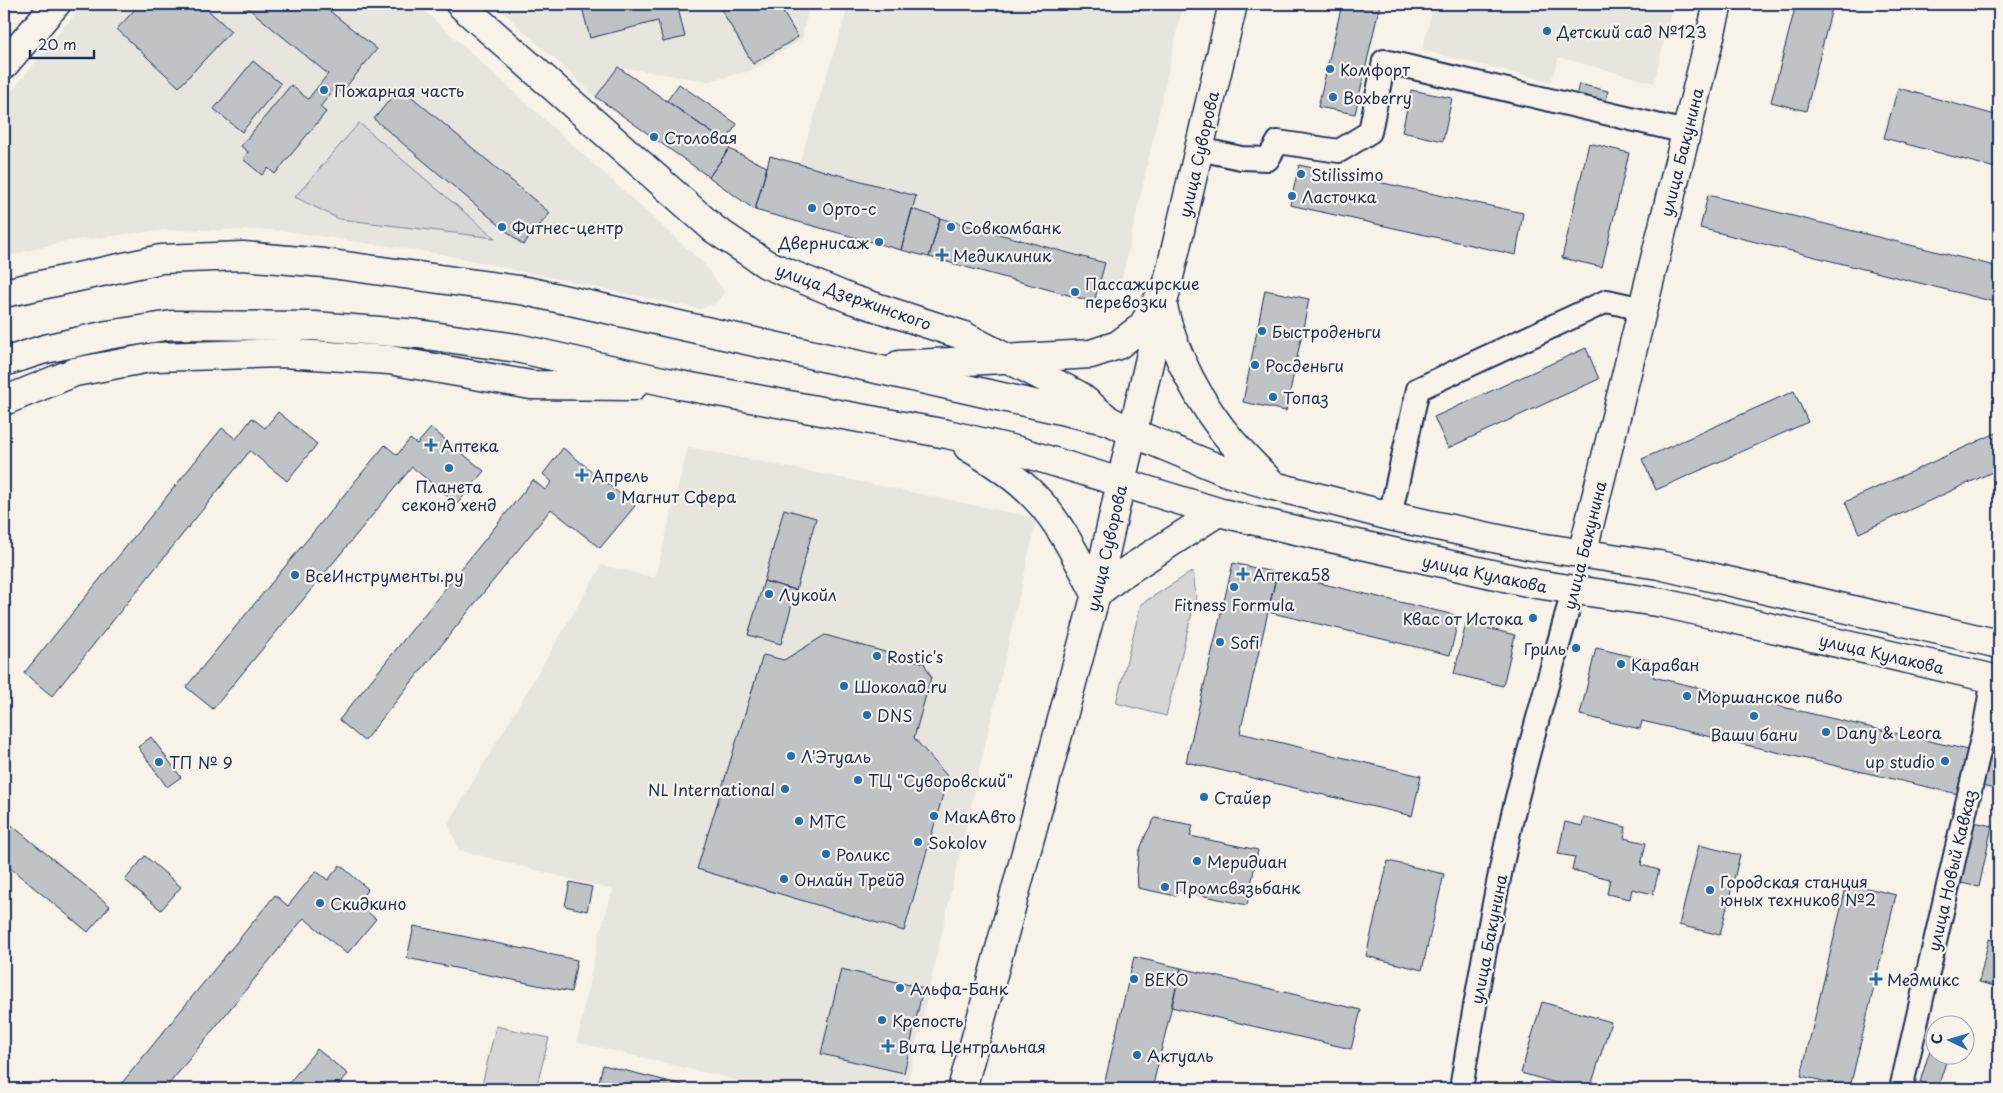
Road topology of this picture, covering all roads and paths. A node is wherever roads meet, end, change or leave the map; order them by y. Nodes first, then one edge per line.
1 (56, 4) edge
2 (460, 4) edge
3 (1233, 4) edge
4 (1718, 4) edge
5 (4, 65) edge
6 (1686, 132) junction
7 (1199, 149) junction
8 (4, 293) edge
9 (1165, 296) junction
10 (1643, 309) junction
11 (1006, 359) junction
12 (4, 362) edge
13 (865, 367) junction
14 (680, 385) junction
15 (4, 401) edge
16 (1121, 427) junction
17 (947, 434) junction
18 (1121, 482) junction
19 (1274, 486) junction
20 (1218, 512) junction
21 (1390, 516) junction
22 (1582, 554) junction
23 (1573, 591) junction
24 (1096, 594) junction
25 (1999, 644) edge
26 (1996, 680) edge
27 (962, 1089) edge
28 (1461, 1089) edge
29 (1901, 1089) edge

1 - 5 main road
2 - 11 main road, улица Дзержинского
3 - 7 main road, улица Суворова
4 - 6 main road, улица Бакунина
6 - 7 street
6 - 10 main road, улица Бакунина
7 - 9 main road, улица Суворова
8 - 13 main road
9 - 11 main road
9 - 16 main road, улица Суворова
9 - 19 main road
10 - 21 street
10 - 22 main road, улица Бакунина
11 - 13 main road
11 - 16 main road, улица Дзержинского
12 - 14 main road
13 - 16 main road
14 - 15 main road
14 - 17 main road, улица Кулакова
16 - 18 main road, улица Суворова
16 - 19 main road
17 - 18 main road, улица Кулакова
17 - 24 main road
18 - 20 main road, улица Кулакова
18 - 24 main road, улица Суворова
19 - 21 main road
20 - 23 main road, улица Кулакова
20 - 24 main road
21 - 22 main road
22 - 23 main road, улица Бакунина
22 - 25 main road
23 - 26 main road, улица Кулакова
23 - 28 street, улица Бакунина
24 - 27 main road, улица Суворова
25 - 26 main road
26 - 29 street, улица Новый Кавказ

